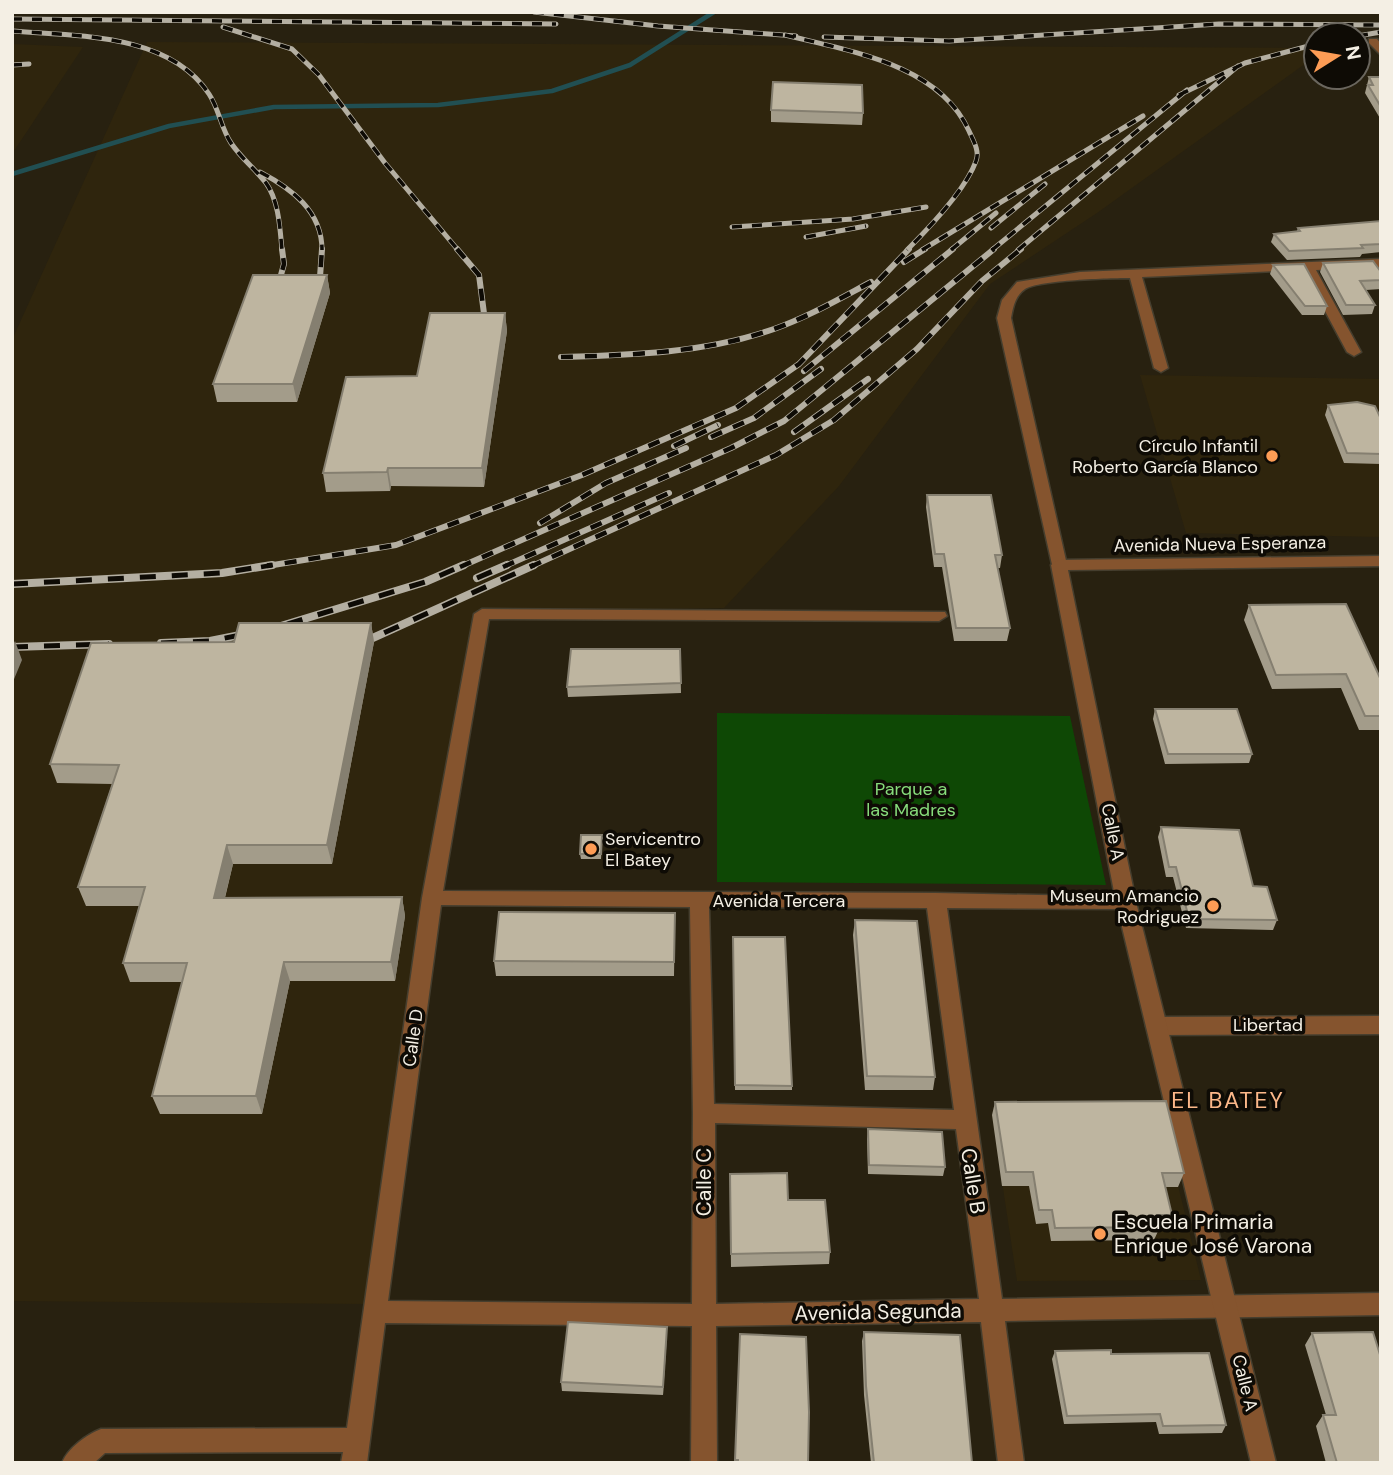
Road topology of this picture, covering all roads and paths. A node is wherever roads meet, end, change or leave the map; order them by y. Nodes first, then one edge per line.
1 (1373, 41) dead end
2 (1381, 52) edge
3 (1381, 263) edge
4 (1308, 267) junction
5 (1135, 274) junction
6 (1354, 352) dead end
7 (1161, 368) dead end
8 (1381, 561) edge
9 (1059, 565) junction
10 (939, 616) dead end
11 (432, 898) junction
12 (936, 900) junction
13 (699, 901) junction
14 (1126, 902) junction
15 (1381, 1025) edge
16 (1156, 1026) junction
17 (704, 1113) junction
18 (964, 1120) junction
19 (1381, 1304) edge
20 (1225, 1305) junction
21 (993, 1310) junction
22 (376, 1312) junction
23 (705, 1315) junction
24 (355, 1451) edge
25 (74, 1463) edge
26 (704, 1463) edge
27 (1011, 1463) edge
28 (1264, 1463) edge

1 - 2 street
3 - 4 street
4 - 5 street
4 - 6 street
5 - 7 street
5 - 9 street, Calle A
8 - 9 street, Avenida Nueva Esperanza
9 - 14 street, Calle A
10 - 11 street, Calle D
11 - 13 street, Avenida Tercera
11 - 22 street, Calle D
12 - 13 street, Avenida Tercera
12 - 14 street, Avenida Tercera
12 - 18 street, Calle B
13 - 17 street, Calle C
14 - 16 street, Calle A
15 - 16 street, Libertad
16 - 20 street, Calle A
17 - 18 street
17 - 23 street, Calle C
18 - 21 street, Calle B
19 - 20 street, Avenida Segunda
20 - 21 street, Avenida Segunda
20 - 28 street, Calle A
21 - 23 street, Avenida Segunda
21 - 27 street, Calle B
22 - 23 street, Avenida Segunda
22 - 24 street, Calle D
23 - 26 street, Calle C
24 - 25 street

